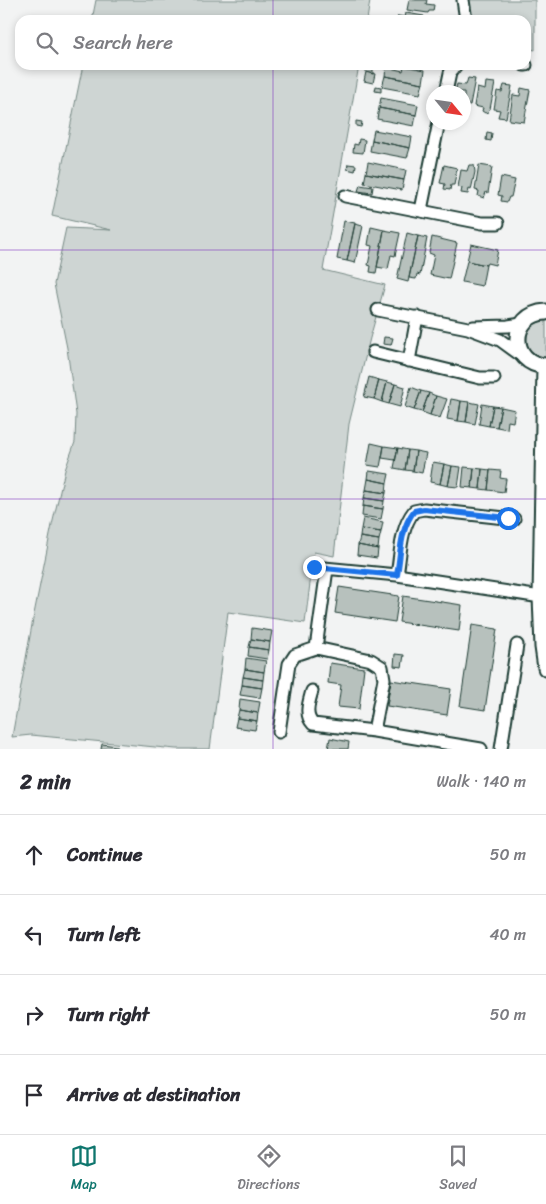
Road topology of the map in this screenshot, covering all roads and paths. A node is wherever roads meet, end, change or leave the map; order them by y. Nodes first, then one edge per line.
1 (463, 0) edge
2 (465, 15) edge
3 (453, 70) edge
4 (448, 85) edge
5 (437, 130) edge
6 (345, 196) dead end
7 (421, 210) junction
8 (498, 223) dead end
9 (378, 310) dead end
10 (546, 312) edge
11 (417, 317) junction
12 (522, 324) junction
13 (468, 328) junction
14 (373, 352) dead end
15 (525, 358) junction
16 (409, 361) junction
17 (546, 366) edge
18 (494, 378) dead end
19 (514, 519) dead end
20 (314, 567) dead end
21 (327, 568) junction
22 (397, 575) junction
23 (541, 597) junction
24 (517, 645) dead end
25 (316, 648) junction
26 (546, 668) edge
27 (312, 691) dead end
28 (374, 731) junction
29 (278, 732) dead end
30 (421, 744) edge
31 (481, 749) edge
32 (501, 749) edge

1 - 2 street
3 - 4 street
5 - 7 street
6 - 7 street
7 - 8 street
9 - 11 street
10 - 12 street
11 - 13 street
11 - 16 street
12 - 13 street
12 - 15 street
13 - 15 street
14 - 16 street
15 - 17 street
16 - 18 street
17 - 23 street
19 - 22 street
20 - 21 street
21 - 22 street
21 - 25 street
22 - 23 street
23 - 26 street
24 - 32 street
25 - 28 street
25 - 29 street
27 - 28 street
28 - 30 street
30 - 31 street

